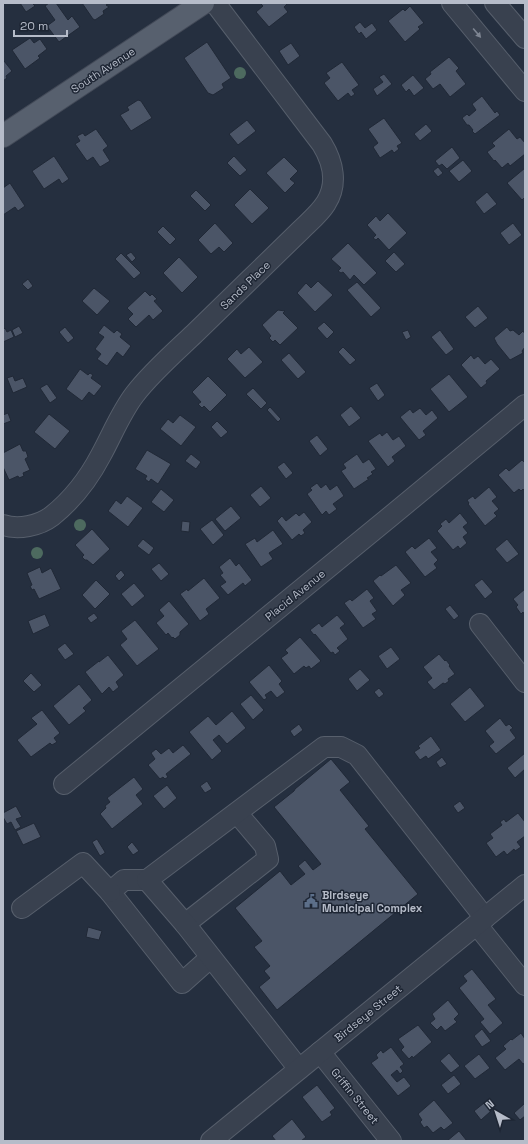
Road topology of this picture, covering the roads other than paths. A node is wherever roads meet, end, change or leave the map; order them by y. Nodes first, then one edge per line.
1 (203, 3) edge
2 (215, 3) edge
3 (452, 3) edge
4 (495, 3) edge
5 (525, 38) edge
6 (525, 91) edge
7 (3, 136) edge
8 (525, 405) edge
9 (3, 525) edge
10 (480, 624) dead end
11 (525, 682) edge
12 (64, 784) dead end
13 (237, 813) junction
14 (147, 880) junction
15 (525, 885) edge
16 (110, 892) junction
17 (22, 908) dead end
18 (481, 921) junction
19 (184, 924) junction
20 (210, 958) junction
21 (525, 985) edge
22 (320, 1052) junction
23 (299, 1069) junction
24 (211, 1141) edge
25 (391, 1141) edge

1 - 7 main road, South Avenue
2 - 9 street, Sands Place
3 -> 6 street
4 - 5 street
8 - 12 street, Placid Avenue
10 - 11 street
13 - 14 street
13 - 18 street
13 - 19 street
14 - 16 street
14 - 19 street
15 - 18 street, Birdseye Street
16 - 17 street
16 - 20 street
18 - 21 street
18 - 22 street, Birdseye Street
19 - 20 street
20 - 23 street
22 - 23 street, Birdseye Street
22 - 25 street, Griffin Street
23 - 24 street, Birdseye Street

